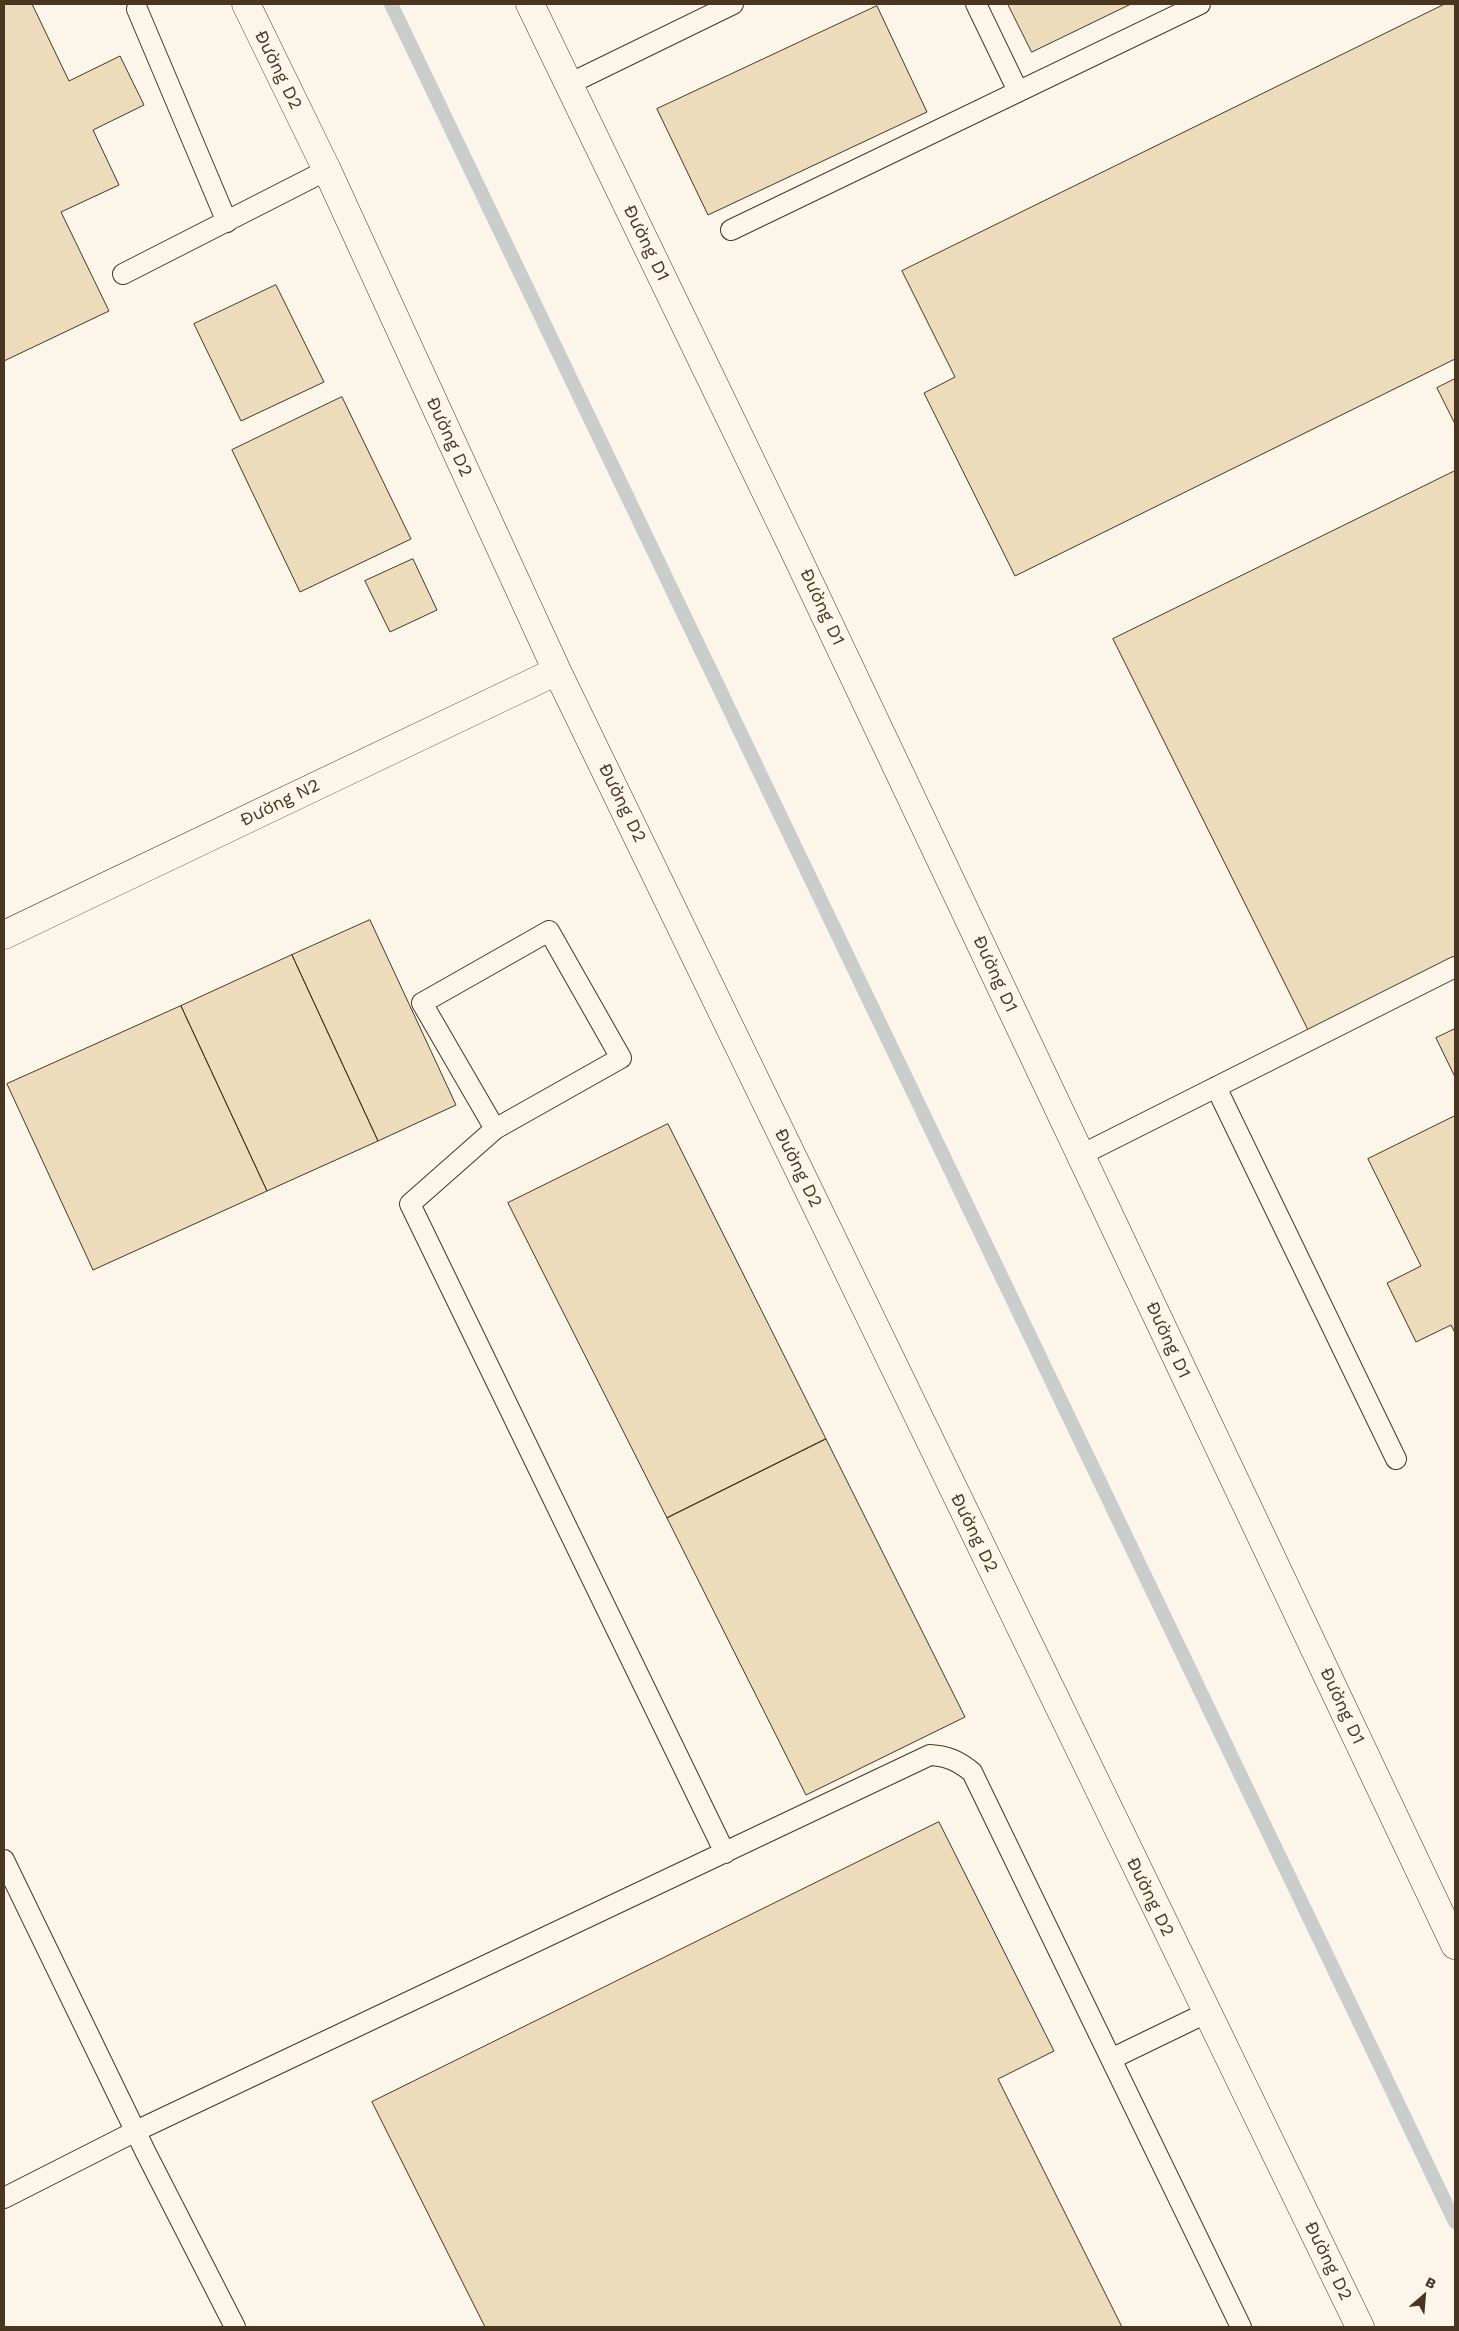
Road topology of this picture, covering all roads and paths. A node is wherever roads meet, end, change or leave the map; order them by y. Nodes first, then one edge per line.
1 (246, 4) edge
2 (530, 4) edge
3 (733, 4) edge
4 (976, 4) edge
5 (1200, 4) edge
6 (137, 9) dead end
7 (569, 84) junction
8 (1018, 91) junction
9 (327, 170) junction
10 (227, 222) junction
11 (731, 230) dead end
12 (123, 274) dead end
13 (557, 671) junction
14 (4, 935) edge
15 (1455, 966) edge
16 (1216, 1087) junction
17 (495, 1129) junction
18 (1081, 1155) junction
19 (1396, 1458) dead end
20 (725, 1853) junction
21 (4, 1860) edge
22 (1455, 1945) edge
23 (1206, 2013) junction
24 (1111, 2059) junction
25 (136, 2131) junction
26 (4, 2198) edge
27 (235, 2327) edge
28 (1241, 2327) edge
29 (1360, 2327) edge

1 - 9 street, Đường D2
2 - 7 street, Đường D1
3 - 7 lane
4 - 8 lane
5 - 8 lane
6 - 10 lane
7 - 18 street, Đường D1
8 - 11 lane
9 - 10 lane
9 - 13 street, Đường D2
10 - 12 lane
13 - 14 street, Đường N2
13 - 23 street, Đường D2
15 - 16 lane
16 - 18 lane
16 - 19 lane
17 - 17 lane
17 - 20 lane
18 - 22 street, Đường D1
20 - 24 lane
20 - 25 lane
21 - 25 lane
23 - 24 lane
23 - 29 street, Đường D2
24 - 28 lane
25 - 26 lane
25 - 27 lane

